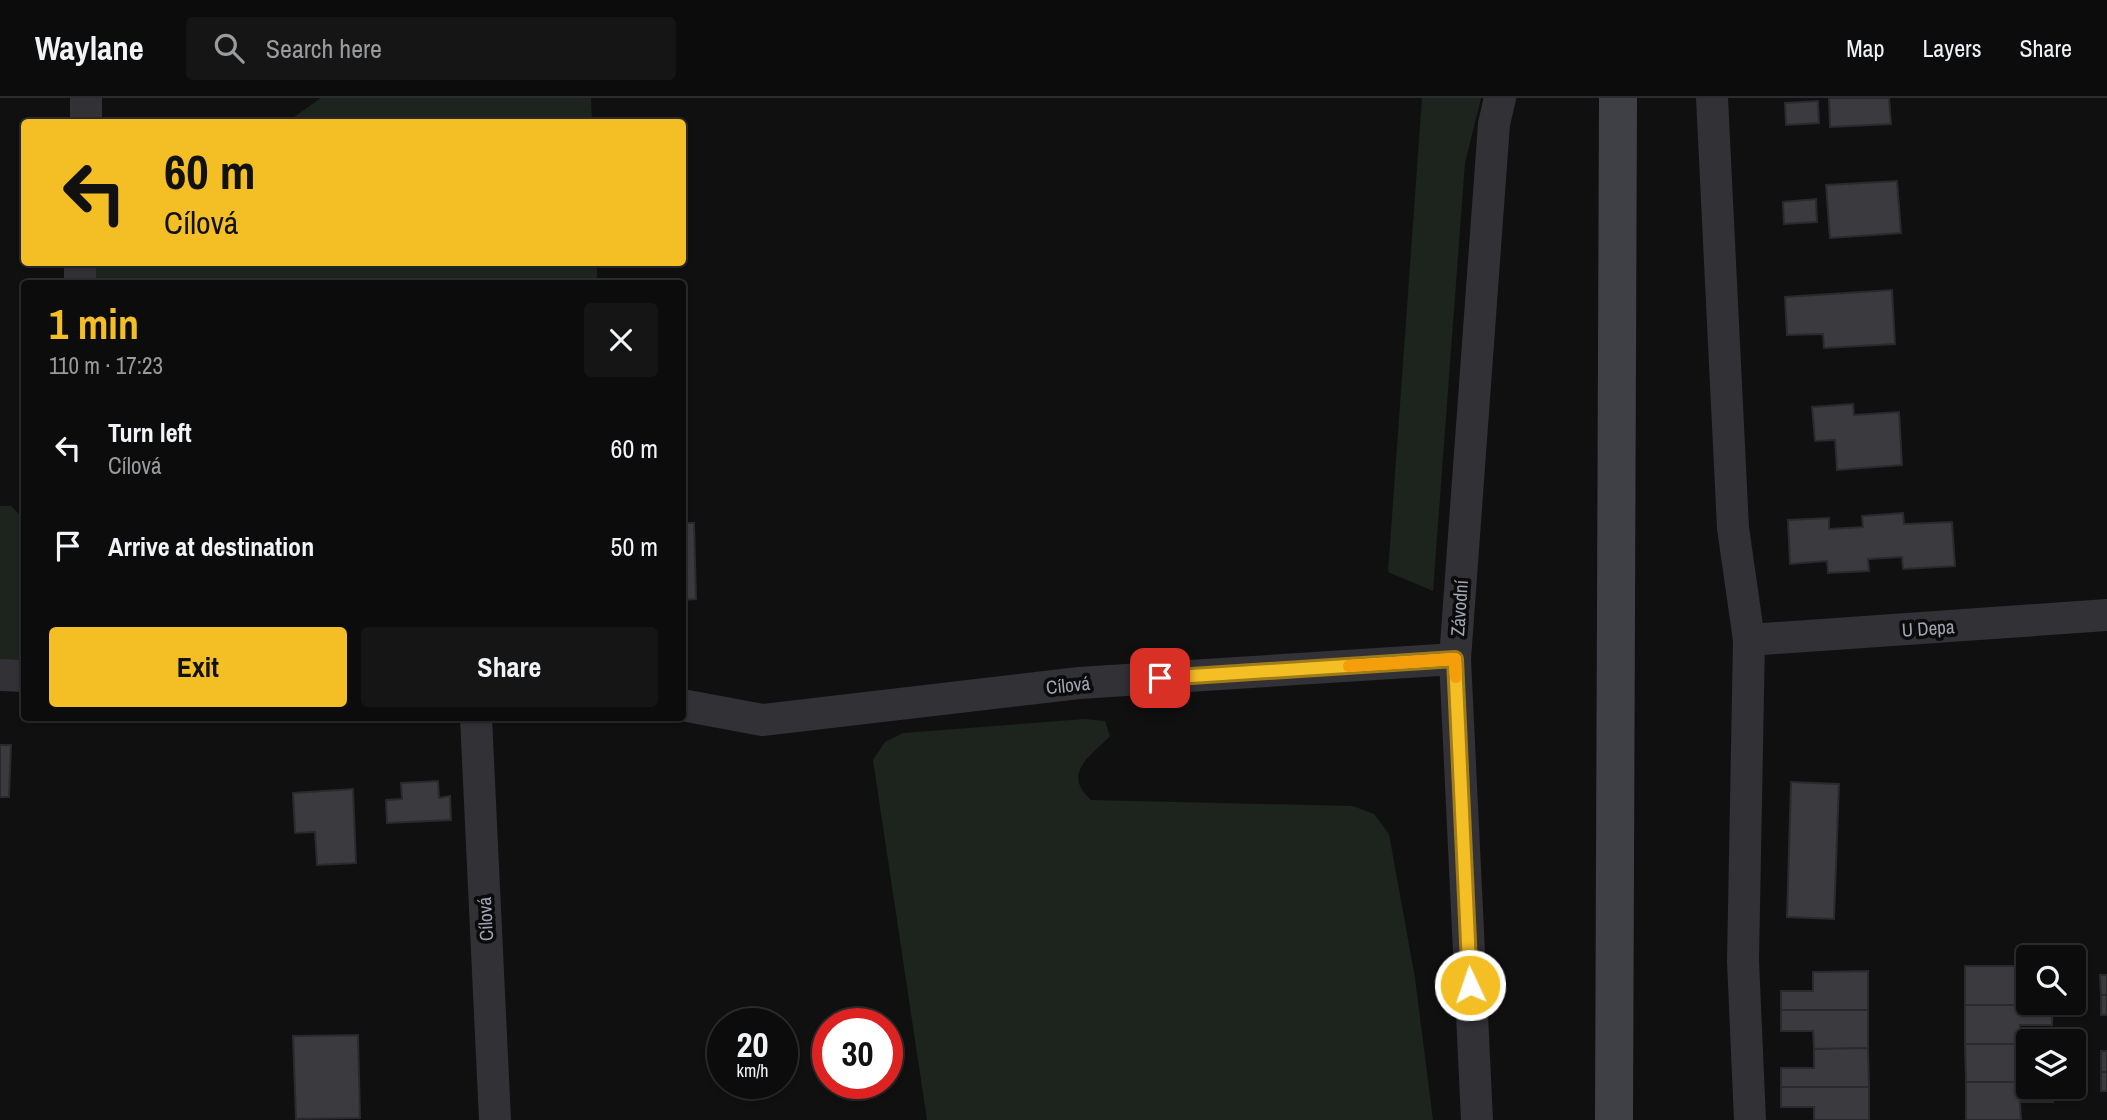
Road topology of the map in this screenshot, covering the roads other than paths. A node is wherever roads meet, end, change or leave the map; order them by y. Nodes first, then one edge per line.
1 (86, 98) edge
2 (1500, 98) edge
3 (1618, 98) edge
4 (1712, 98) edge
5 (86, 119) edge
6 (2107, 615) edge
7 (1749, 640) junction
8 (1455, 659) junction
9 (0, 675) edge
10 (21, 676) edge
11 (686, 706) edge
12 (477, 721) edge
13 (495, 1120) edge
14 (1477, 1120) edge
15 (1614, 1120) edge
16 (1750, 1120) edge

1 - 5 street
2 - 8 street, Závodní
3 - 15 main road
4 - 7 street
6 - 7 street, U Depa
7 - 16 street
8 - 11 street, Cílová
8 - 14 street, Závodní
9 - 10 street
12 - 13 street, Cílová

